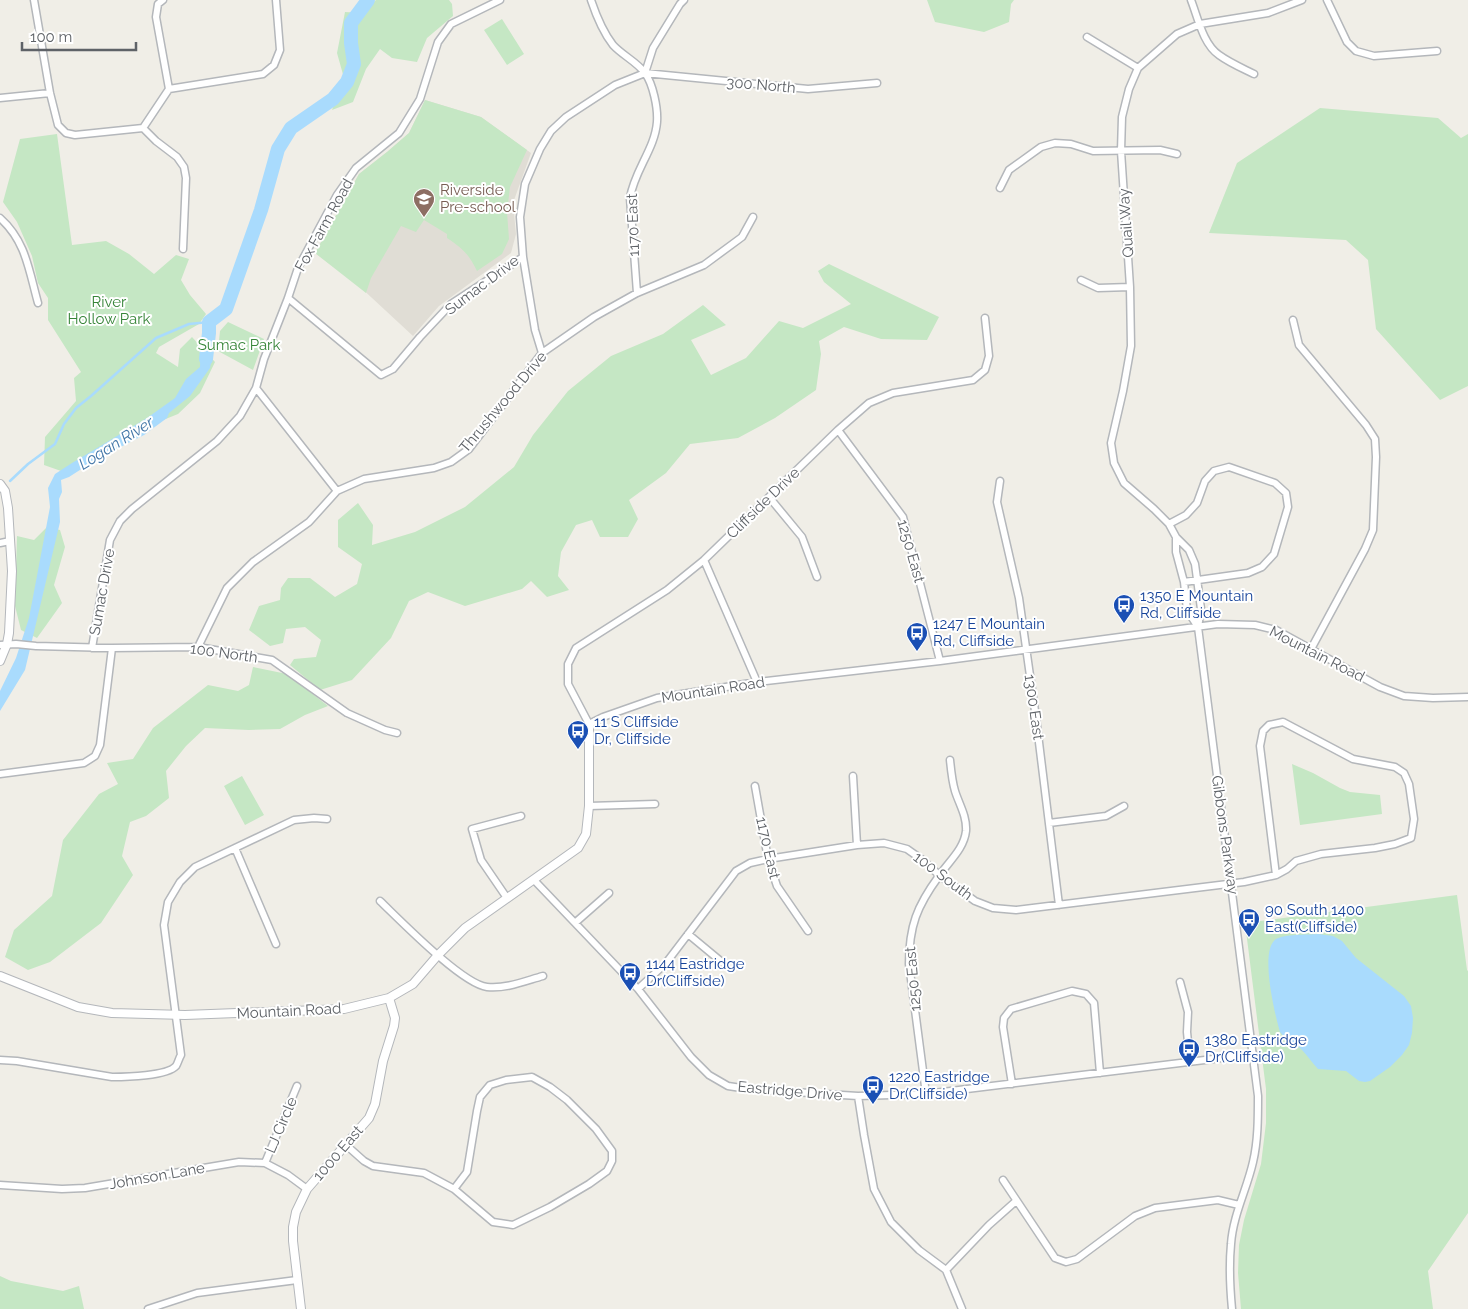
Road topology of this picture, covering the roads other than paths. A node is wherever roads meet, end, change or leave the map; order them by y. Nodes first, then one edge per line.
1 (34, 0) edge
2 (163, 0) edge
3 (276, 0) edge
4 (500, 0) edge
5 (590, 0) edge
6 (684, 0) edge
7 (1191, 0) edge
8 (1302, 0) edge
9 (1327, 0) edge
10 (1200, 24) junction
11 (1087, 36) dead end
12 (1437, 51) dead end
13 (1138, 68) junction
14 (645, 73) junction
15 (1254, 74) dead end
16 (877, 83) dead end
17 (170, 89) junction
18 (50, 93) junction
19 (0, 98) edge
20 (143, 128) junction
21 (1122, 151) junction
22 (1177, 154) dead end
23 (1000, 188) dead end
24 (753, 217) dead end
25 (0, 218) edge
26 (183, 249) dead end
27 (522, 257) junction
28 (1081, 280) dead end
29 (1130, 287) junction
30 (637, 293) junction
31 (288, 298) junction
32 (38, 303) dead end
33 (985, 318) dead end
34 (1293, 320) dead end
35 (542, 353) junction
36 (256, 388) junction
37 (838, 430) junction
38 (1000, 481) dead end
39 (0, 484) edge
40 (337, 491) junction
41 (770, 497) junction
42 (1169, 524) junction
43 (1176, 537) junction
44 (10, 541) junction
45 (0, 543) edge
46 (704, 560) junction
47 (817, 577) dead end
48 (1197, 580) junction
49 (1184, 582) junction
50 (1198, 627) junction
51 (3, 644) edge
52 (198, 647) junction
53 (92, 648) junction
54 (112, 648) junction
55 (1311, 649) junction
56 (1027, 650) junction
57 (0, 661) edge
58 (940, 661) junction
59 (757, 682) junction
60 (1468, 697) edge
61 (588, 724) junction
62 (397, 733) dead end
63 (950, 760) dead end
64 (0, 774) edge
65 (853, 776) dead end
66 (755, 786) dead end
67 (655, 804) dead end
68 (589, 806) junction
69 (1124, 806) dead end
70 (521, 816) dead end
71 (327, 819) dead end
72 (1049, 823) junction
73 (857, 845) junction
74 (235, 848) junction
75 (768, 859) junction
76 (939, 875) junction
77 (1276, 875) junction
78 (534, 880) junction
79 (1231, 883) junction
80 (609, 893) dead end
81 (507, 898) junction
82 (380, 901) dead end
83 (1059, 904) junction
84 (576, 922) junction
85 (808, 931) dead end
86 (688, 934) junction
87 (276, 944) dead end
88 (438, 955) junction
89 (723, 962) dead end
90 (0, 976) edge
91 (543, 976) dead end
92 (1180, 982) dead end
93 (638, 989) junction
94 (389, 998) junction
95 (176, 1015) junction
96 (1254, 1054) junction
97 (0, 1060) edge
98 (1190, 1062) junction
99 (1100, 1073) junction
100 (1012, 1084) junction
101 (297, 1086) dead end
102 (926, 1094) junction
103 (858, 1096) junction
104 (346, 1145) junction
105 (265, 1163) junction
106 (1003, 1180) dead end
107 (0, 1185) edge
108 (454, 1188) junction
109 (307, 1189) junction
110 (1016, 1201) junction
111 (1239, 1205) junction
112 (946, 1270) junction
113 (297, 1280) junction
114 (148, 1309) edge
115 (301, 1309) edge
116 (962, 1309) edge
117 (1232, 1309) edge

1 - 18 street
2 - 17 street
3 - 17 street
4 - 31 street, Fox Farm Road
5 - 14 street
6 - 14 street
7 - 10 street
8 - 10 street, Quail Way
9 - 12 street
10 - 13 street, Quail Way
10 - 15 street
11 - 13 street
13 - 21 street, Quail Way
14 - 16 street, 300 North
14 - 27 street, Sumac Drive
14 - 30 street, 1170 East
17 - 20 street
18 - 19 street
18 - 20 street
20 - 26 street
21 - 22 street
21 - 23 street
21 - 29 street, Quail Way
24 - 30 street, Thrushwood Drive
25 - 32 street
27 - 31 street, Sumac Drive
27 - 35 street
28 - 29 street
29 - 42 street, Quail Way
30 - 35 street, Thrushwood Drive
31 - 36 street, Fox Farm Road
33 - 37 street, Cliffside Drive
34 - 55 street
35 - 40 street, Thrushwood Drive
36 - 40 street
36 - 53 street, Sumac Drive
37 - 41 street, Cliffside Drive
37 - 58 street, 1250 East
38 - 56 street, 1300 East
39 - 44 street
40 - 52 street, Thrushwood Drive
41 - 46 street, Cliffside Drive
41 - 47 street
42 - 43 street, Quail Way
42 - 48 street
43 - 48 street, Quail Way
43 - 49 street, Quail Way
44 - 45 street
44 - 51 street
46 - 59 street
46 - 61 street, Cliffside Drive
48 - 49 street
48 - 50 street, Quail Way
49 - 50 street, Quail Way
50 - 55 street, Mountain Road
50 - 56 street, Mountain Road
50 - 79 street, Gibbons Parkway
51 - 53 street, 100 North
51 - 57 street
52 - 54 street, 100 North
52 - 62 street, 100 North
53 - 54 street, 100 North
54 - 64 street
55 - 60 street, Mountain Road
56 - 58 street, Mountain Road
56 - 72 street, 1300 East
58 - 59 street, Mountain Road
59 - 61 street, Mountain Road
61 - 68 street, Mountain Road
63 - 76 street, 1250 East
65 - 73 street
66 - 75 street, 1170 East
67 - 68 street
68 - 78 street, Mountain Road
69 - 72 street
70 - 81 street
71 - 74 street
72 - 83 street, 1300 East
73 - 75 street, 100 South
73 - 76 street, 100 South
74 - 87 street
74 - 95 street
75 - 85 street, 1170 East
75 - 86 street, 100 South
76 - 83 street, 100 South
76 - 102 street, 1250 East
77 - 77 street
77 - 79 street, 100 South
78 - 81 street, Mountain Road
78 - 84 street, Eastridge Drive
79 - 83 street, 100 South
79 - 96 street, Gibbons Parkway
80 - 84 street
81 - 88 street, Mountain Road
82 - 88 street
84 - 93 street, Eastridge Drive
86 - 89 street
86 - 93 street, 100 South
88 - 91 street
88 - 94 street, Mountain Road
90 - 95 street, Mountain Road
92 - 98 street
93 - 103 street, Eastridge Drive
94 - 95 street, Mountain Road
94 - 104 street, 1000 East
95 - 97 street
96 - 98 street, Eastridge Drive
96 - 111 street, Gibbons Parkway
98 - 99 street, Eastridge Drive
99 - 100 street, Eastridge Drive
99 - 100 street
100 - 102 street, Eastridge Drive
101 - 105 street, LJ Circle
102 - 103 street, Eastridge Drive
103 - 112 street
104 - 108 street
104 - 109 street, 1000 East
105 - 107 street, Johnson Lane
105 - 109 street, Johnson Lane
106 - 110 street
108 - 108 street
109 - 113 street, 1000 East
110 - 111 street
110 - 112 street
111 - 117 street, Gibbons Parkway
112 - 116 street
113 - 114 street
113 - 115 street, 1000 East

